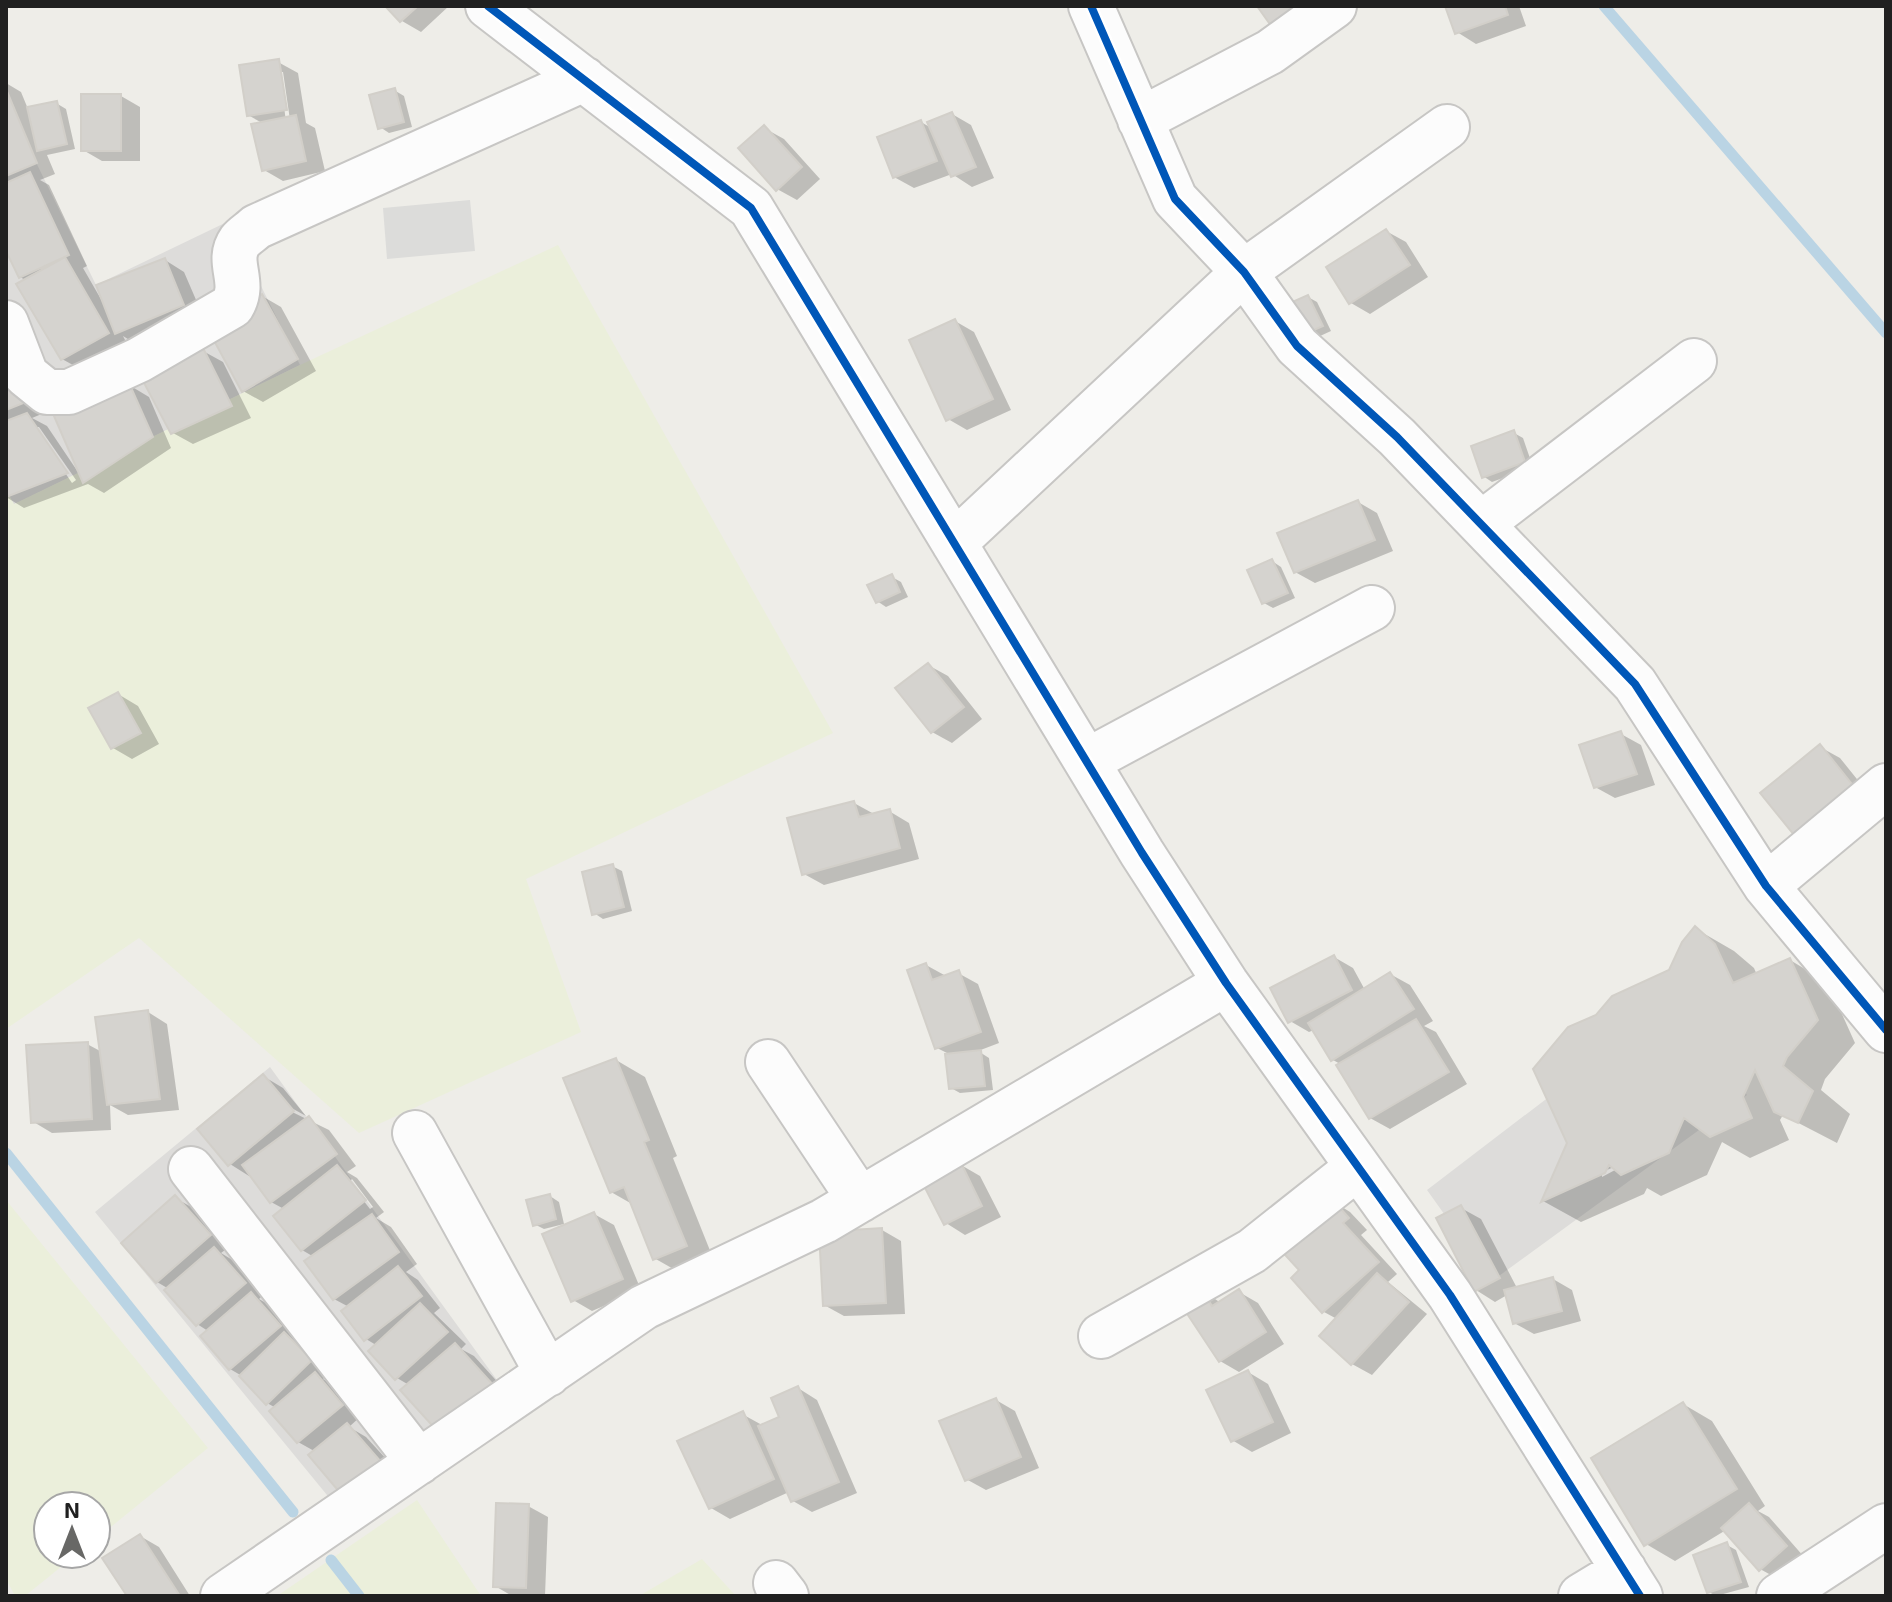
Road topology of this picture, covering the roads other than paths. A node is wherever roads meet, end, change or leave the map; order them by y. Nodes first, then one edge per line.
1 (488, 6) edge
2 (1091, 6) edge
3 (1334, 6) edge
4 (584, 79) junction
5 (1140, 120) junction
6 (1447, 127) dead end
7 (1244, 272) junction
8 (6, 323) edge
9 (1694, 361) dead end
10 (1481, 524) junction
11 (954, 543) junction
12 (1372, 608) dead end
13 (1087, 761) junction
14 (1886, 786) edge
15 (1766, 886) junction
16 (1226, 983) junction
17 (1886, 1030) edge
18 (768, 1062) dead end
19 (415, 1133) dead end
20 (1358, 1167) junction
21 (191, 1169) dead end
22 (860, 1200) junction
23 (1101, 1336) dead end
24 (548, 1374) junction
25 (419, 1462) junction
26 (1886, 1526) edge
27 (1632, 1583) edge
28 (223, 1596) edge
29 (1581, 1596) edge
30 (1779, 1596) edge

1 - 4 street
2 - 5 street
3 - 5 street
4 - 8 street
4 - 11 street
5 - 7 street
6 - 7 street
7 - 10 street
7 - 11 street
9 - 10 street
10 - 15 street
11 - 13 street
12 - 13 street
13 - 16 street
14 - 15 street
15 - 17 street
16 - 20 street
16 - 22 street
18 - 22 street
19 - 24 street
20 - 23 street
20 - 27 street
21 - 25 street
22 - 24 street
24 - 25 street
25 - 28 street
26 - 30 street
27 - 29 street

